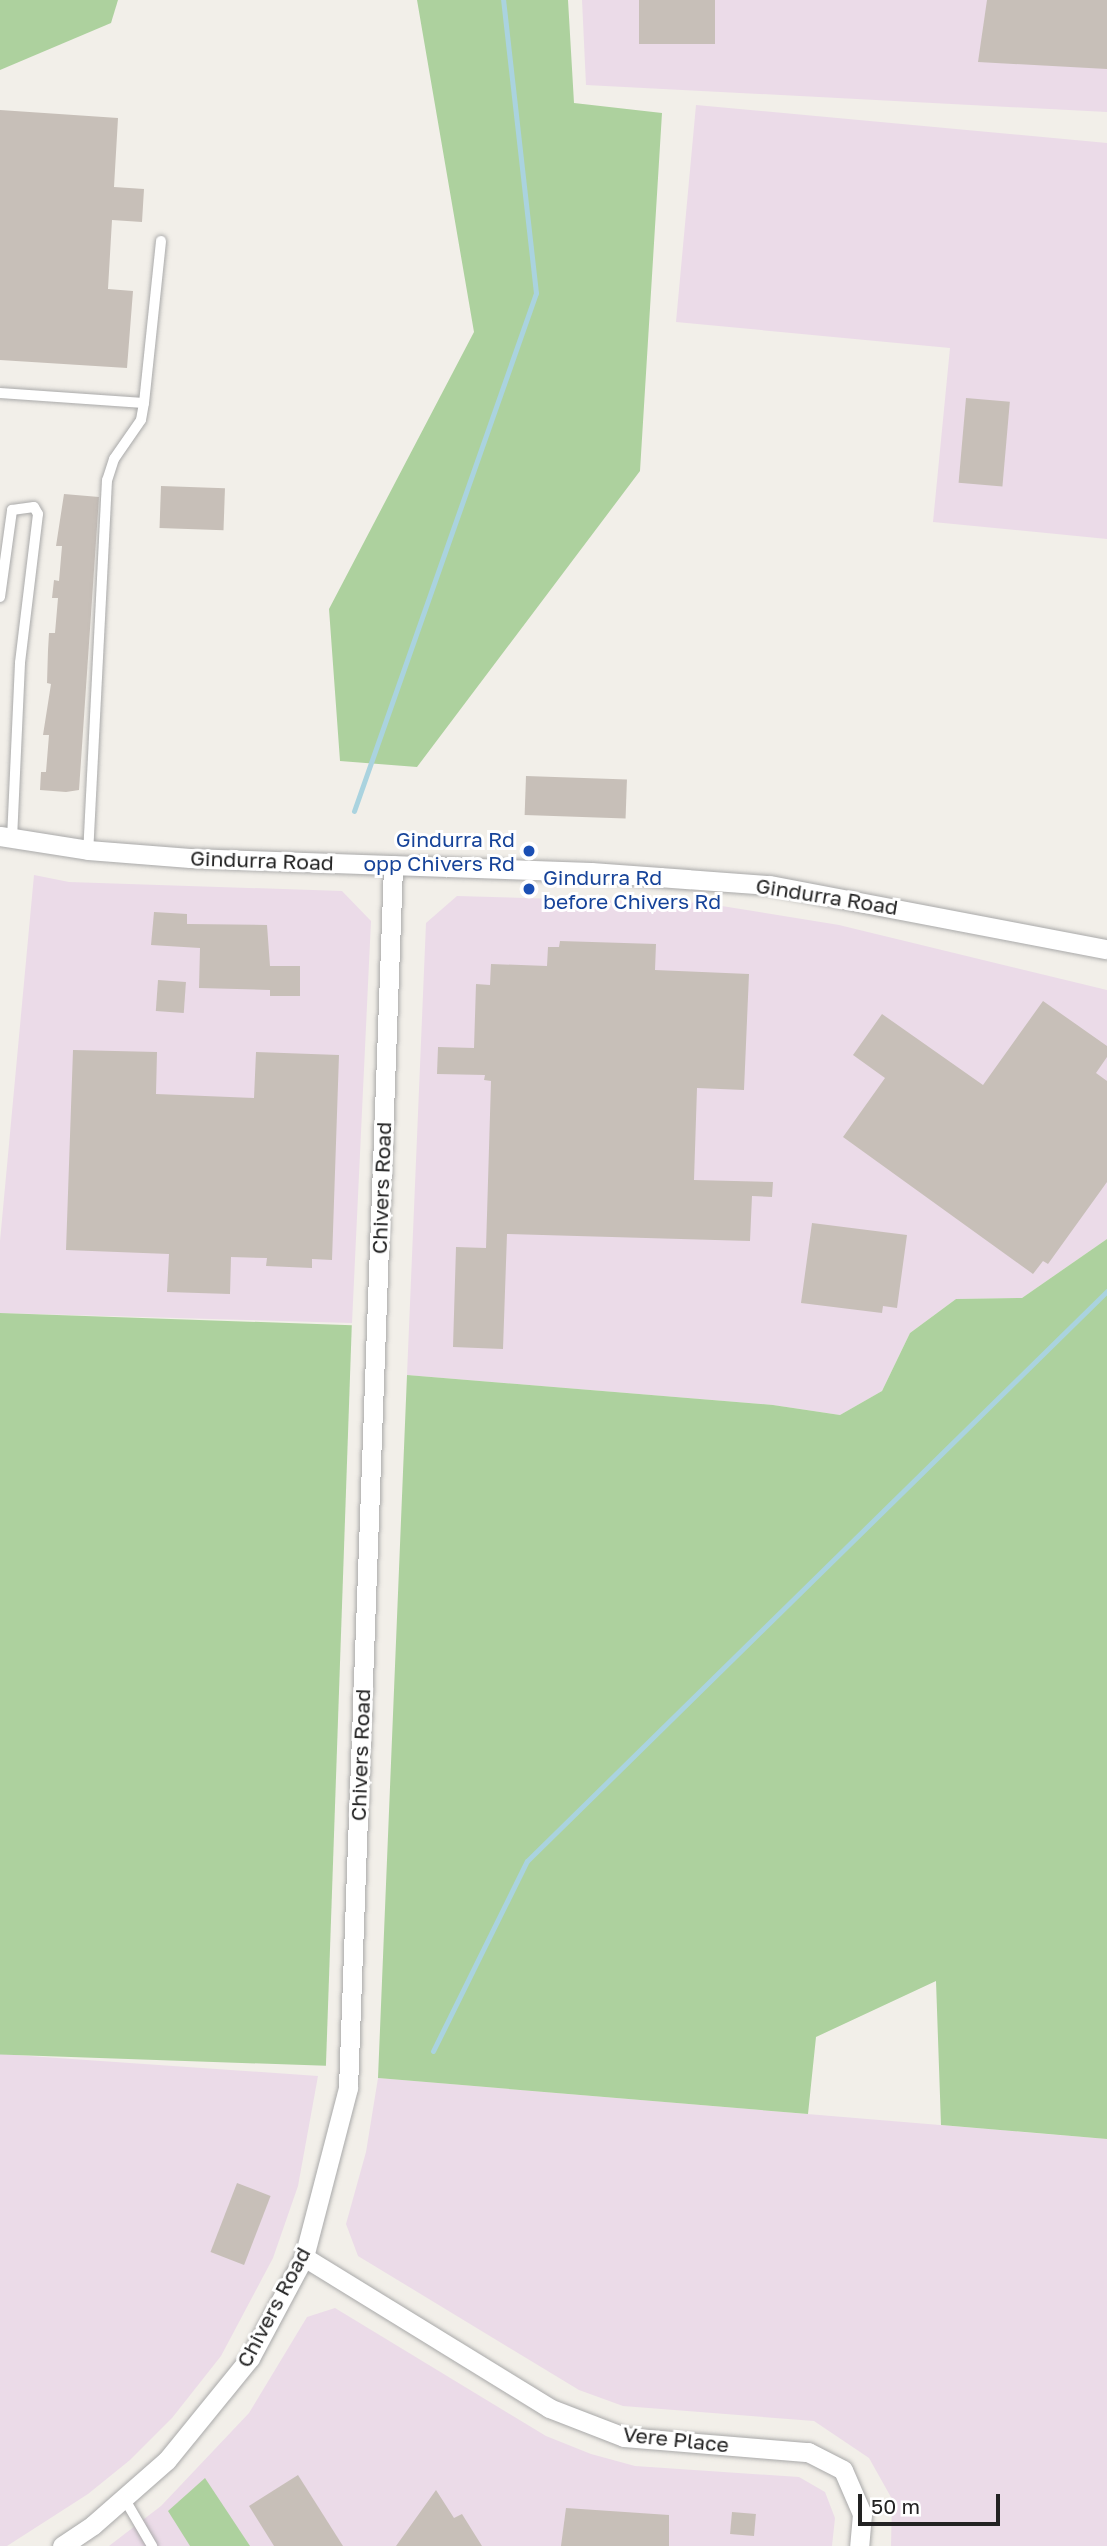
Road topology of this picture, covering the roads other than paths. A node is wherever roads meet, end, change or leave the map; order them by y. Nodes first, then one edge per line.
1 (161, 241) dead end
2 (0, 393) edge
3 (144, 403) junction
4 (0, 597) edge
5 (6, 837) edge
6 (88, 850) junction
7 (393, 865) junction
8 (1107, 949) edge
9 (304, 2257) junction
10 (124, 2498) junction
11 (62, 2546) edge
12 (152, 2546) edge
13 (859, 2546) edge

1 - 3 lane
2 - 3 lane
3 - 6 lane
4 - 5 lane
5 - 6 street, Gindurra Road
6 - 7 street, Gindurra Road
7 - 8 street, Gindurra Road
7 - 9 street, Chivers Road
9 - 10 street, Chivers Road
9 - 13 street, Vere Place
10 - 11 street, Chivers Road
10 - 12 lane

